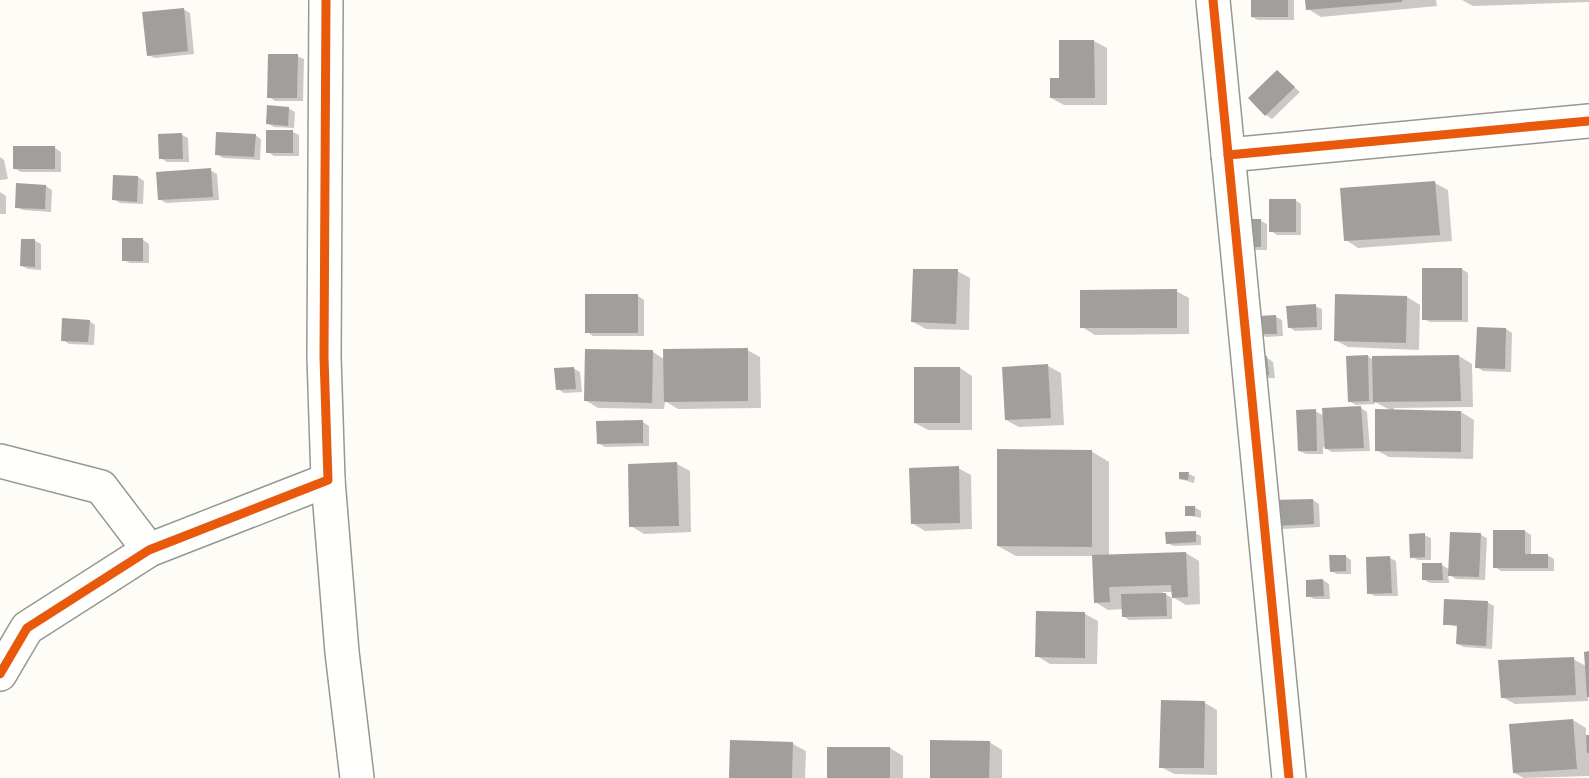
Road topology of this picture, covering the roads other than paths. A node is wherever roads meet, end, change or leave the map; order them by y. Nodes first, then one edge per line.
1 (326, 0) edge
2 (1213, 0) edge
3 (1589, 121) edge
4 (1228, 155) junction
5 (0, 461) edge
6 (328, 480) junction
7 (149, 550) junction
8 (0, 674) edge
9 (357, 778) edge
10 (1289, 778) edge

1 - 6 street
2 - 4 street
3 - 4 street
4 - 10 street
5 - 7 street
6 - 7 street
6 - 9 street
7 - 8 street

